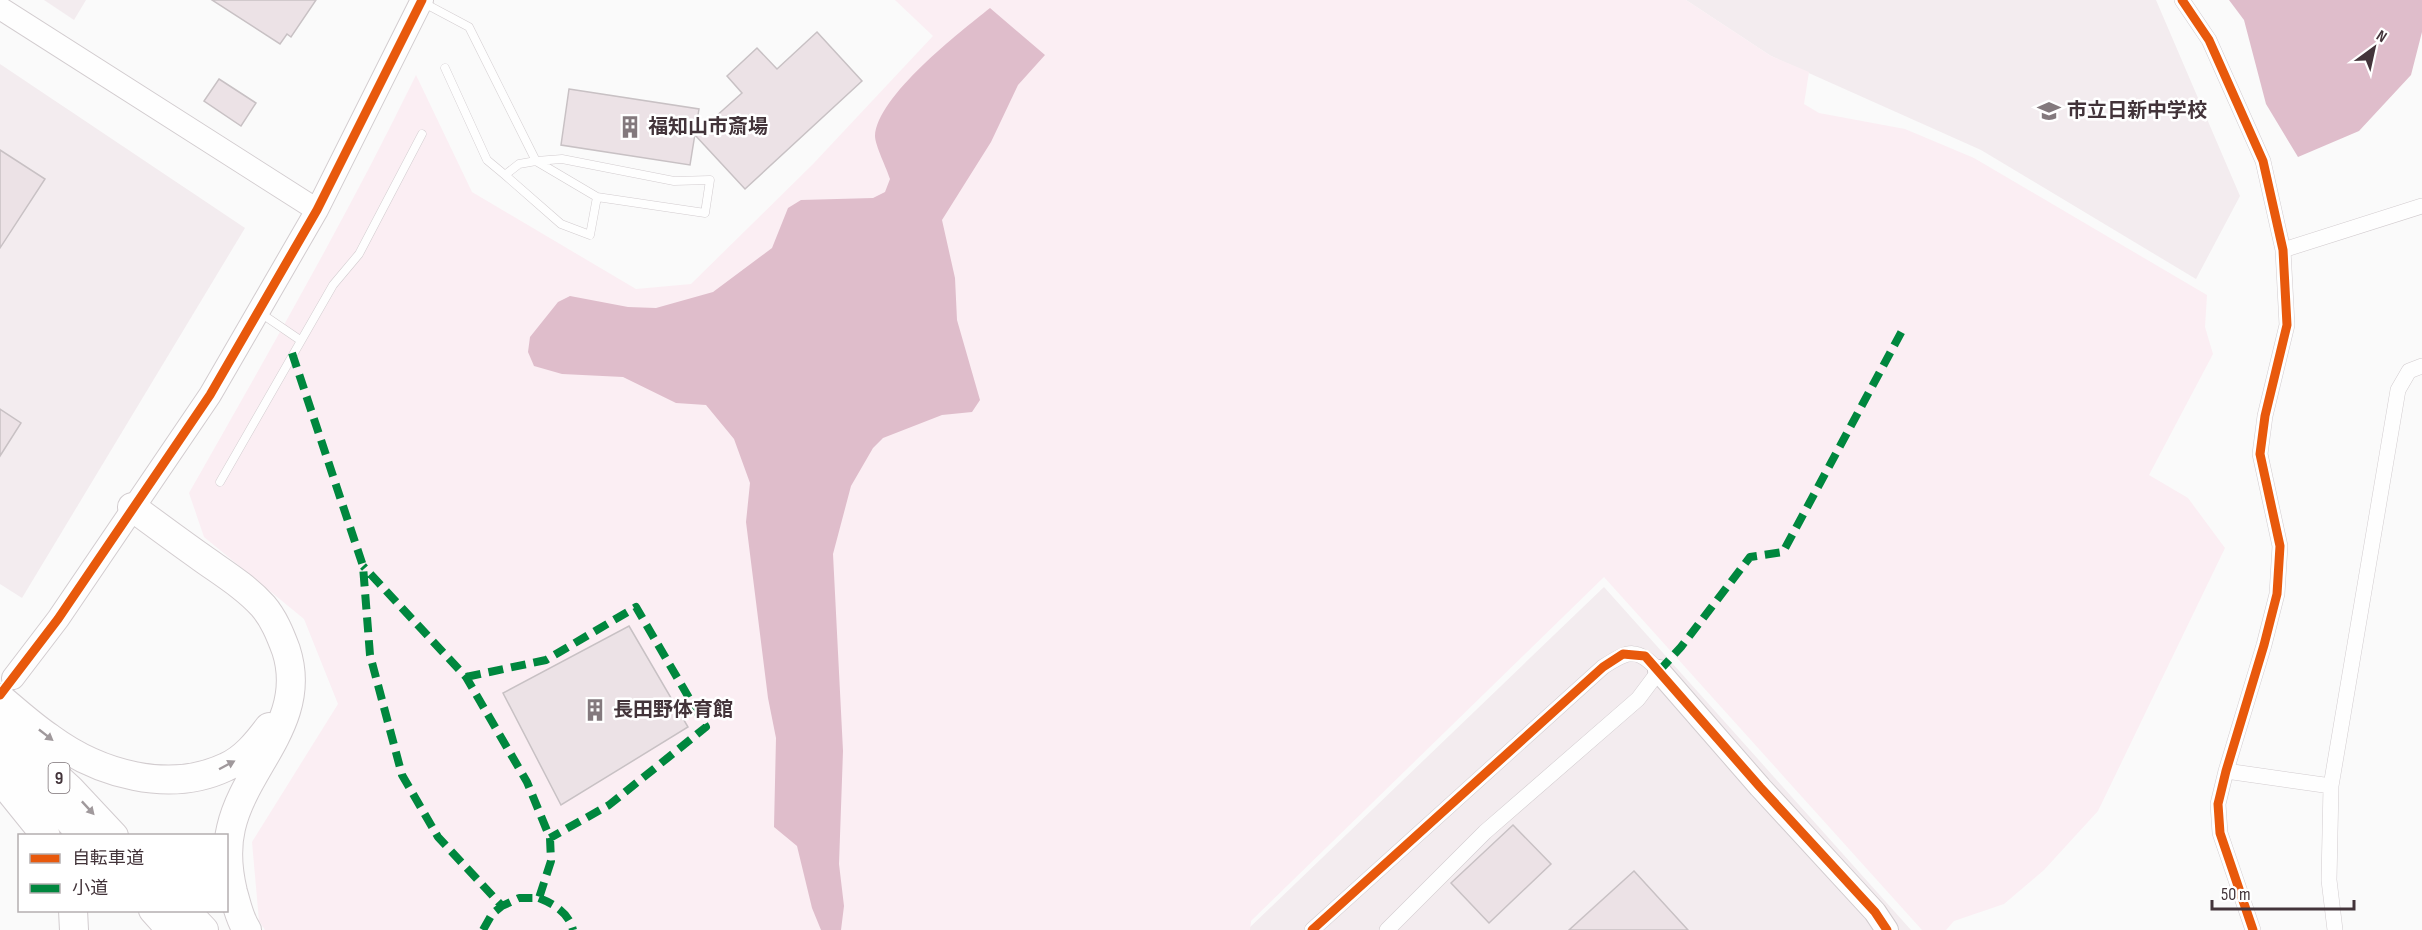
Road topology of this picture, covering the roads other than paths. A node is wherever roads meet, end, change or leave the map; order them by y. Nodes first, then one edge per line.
1 (2182, 0) edge
2 (421, 1) edge
3 (0, 8) edge
4 (445, 68) dead end
5 (422, 134) dead end
6 (536, 161) junction
7 (505, 175) junction
8 (597, 197) junction
9 (2422, 206) edge
10 (317, 210) junction
11 (2283, 250) junction
12 (258, 311) junction
13 (300, 340) junction
14 (2422, 366) edge
15 (220, 482) dead end
16 (132, 507) junction
17 (1659, 671) junction
18 (4, 690) edge
19 (289, 702) junction
20 (0, 725) edge
21 (0, 755) edge
22 (2226, 771) junction
23 (0, 779) edge
24 (2331, 786) junction
25 (44, 834) edge
26 (81, 834) edge
27 (112, 834) edge
28 (74, 912) edge
29 (155, 912) edge
30 (187, 912) edge
31 (74, 930) edge
32 (171, 930) edge
33 (204, 930) edge
34 (247, 930) edge
35 (1312, 930) edge
36 (1387, 930) edge
37 (1887, 930) edge
38 (2253, 930) edge
39 (2335, 930) edge

1 - 11 street
2 - 6 lane
2 - 10 street
3 - 10 street
4 - 7 lane
5 - 13 lane
6 - 7 lane
6 - 8 lane
6 - 8 lane
7 - 8 lane
9 - 11 street
10 - 12 street
11 - 22 street
12 - 13 lane
12 - 16 street
13 - 15 lane
14 - 24 street
16 - 18 street
16 - 19 highway
17 - 35 street
17 - 36 street
17 - 37 street
18 -> 19 highway
19 - 34 highway
20 -> 27 highway, 9
21 - 26 highway, 9
22 - 24 street
22 - 38 street
23 - 25 highway
24 - 39 street
28 - 31 highway
29 - 32 highway
30 - 33 highway

